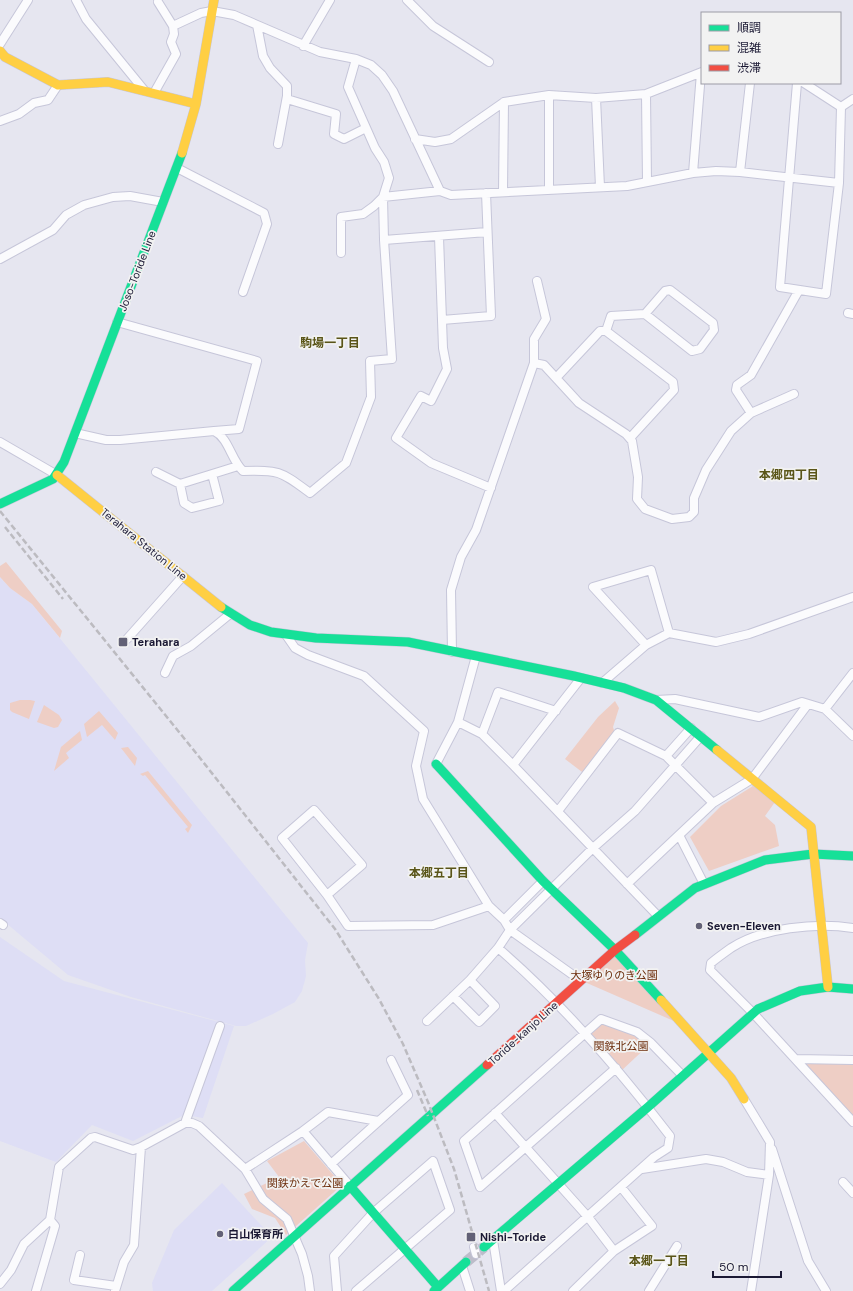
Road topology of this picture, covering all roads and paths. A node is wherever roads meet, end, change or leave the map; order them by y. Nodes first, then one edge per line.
1 (28, 0) edge
2 (76, 0) edge
3 (214, 0) edge
4 (330, 0) edge
5 (407, 0) edge
6 (158, 2) dead end
7 (212, 11) junction
8 (257, 25) junction
9 (173, 26) junction
10 (0, 44) edge
11 (303, 46) junction
12 (0, 51) edge
13 (356, 59) junction
14 (489, 62) dead end
15 (701, 72) edge
16 (750, 84) edge
17 (797, 84) edge
18 (806, 84) edge
19 (58, 85) junction
20 (144, 90) junction
21 (154, 93) junction
22 (646, 94) junction
23 (549, 95) junction
24 (596, 98) junction
25 (287, 99) junction
26 (853, 99) edge
27 (504, 102) junction
28 (196, 104) junction
29 (842, 107) junction
30 (0, 121) edge
31 (366, 128) junction
32 (415, 139) junction
33 (278, 144) dead end
34 (176, 168) junction
35 (740, 172) junction
36 (693, 173) junction
37 (790, 177) junction
38 (647, 182) junction
39 (839, 183) junction
40 (600, 187) junction
41 (548, 189) junction
42 (440, 191) junction
43 (504, 192) junction
44 (486, 193) junction
45 (383, 197) junction
46 (163, 202) junction
47 (488, 232) junction
48 (439, 237) junction
49 (384, 240) junction
50 (341, 253) dead end
51 (0, 259) edge
52 (537, 281) dead end
53 (799, 290) junction
54 (243, 292) dead end
55 (645, 314) junction
56 (442, 320) junction
57 (117, 322) junction
58 (606, 331) junction
59 (534, 363) junction
60 (556, 378) junction
61 (794, 394) dead end
62 (751, 412) junction
63 (214, 431) junction
64 (75, 433) junction
65 (630, 438) junction
66 (0, 442) edge
67 (238, 466) junction
68 (156, 472) dead end
69 (212, 474) junction
70 (57, 475) junction
71 (180, 484) junction
72 (491, 488) junction
73 (0, 504) edge
74 (184, 576) junction
75 (853, 597) edge
76 (230, 614) junction
77 (669, 633) junction
78 (286, 635) junction
79 (127, 639) dead end
80 (646, 645) junction
81 (452, 652) junction
82 (476, 656) junction
83 (165, 673) dead end
84 (853, 673) edge
85 (581, 678) junction
86 (602, 683) junction
87 (656, 700) junction
88 (808, 704) junction
89 (825, 709) junction
90 (556, 710) junction
91 (458, 722) junction
92 (691, 728) junction
93 (482, 734) junction
94 (701, 736) junction
95 (853, 736) edge
96 (666, 756) junction
97 (436, 764) joint
98 (674, 764) junction
99 (513, 765) junction
100 (752, 779) junction
101 (713, 803) junction
102 (558, 811) junction
103 (680, 835) junction
104 (593, 848) junction
105 (813, 854) junction
106 (853, 856) edge
107 (543, 881) junction
108 (627, 884) junction
109 (704, 884) junction
110 (551, 889) junction
111 (327, 895) junction
112 (489, 906) junction
113 (658, 916) junction
114 (504, 920) junction
115 (822, 926) junction
116 (853, 928) edge
117 (510, 930) junction
118 (498, 948) junction
119 (615, 950) junction
120 (470, 980) junction
121 (580, 980) junction
122 (828, 987) junction
123 (853, 989) edge
124 (453, 996) junction
125 (558, 1002) junction
126 (753, 1013) junction
127 (427, 1021) dead end
128 (220, 1026) dead end
129 (586, 1033) junction
130 (709, 1052) junction
131 (796, 1059) junction
132 (391, 1060) dead end
133 (853, 1060) edge
134 (616, 1068) junction
135 (682, 1075) junction
136 (744, 1099) joint
137 (648, 1107) junction
138 (495, 1113) junction
139 (378, 1121) junction
140 (853, 1122) edge
141 (185, 1123) junction
142 (303, 1131) junction
143 (770, 1142) junction
144 (141, 1147) junction
145 (526, 1148) junction
146 (331, 1164) junction
147 (245, 1169) junction
148 (641, 1169) junction
149 (769, 1175) junction
150 (843, 1182) dead end
151 (558, 1183) junction
152 (350, 1186) junction
153 (621, 1188) junction
154 (853, 1193) edge
155 (374, 1214) junction
156 (588, 1217) junction
157 (50, 1220) junction
158 (294, 1236) junction
159 (492, 1240) junction
160 (677, 1246) dead end
161 (484, 1247) tunnel mouth
162 (406, 1248) junction
163 (614, 1251) junction
164 (80, 1255) dead end
165 (464, 1264) joint
166 (0, 1284) edge
167 (115, 1289) edge
168 (436, 1289) edge
169 (36, 1291) edge
170 (233, 1291) edge
171 (310, 1291) edge
172 (337, 1291) edge
173 (356, 1291) edge
174 (470, 1291) edge
175 (502, 1291) edge
176 (573, 1291) edge
177 (649, 1291) edge
178 (751, 1291) edge
179 (826, 1291) edge

1 - 10 street
2 - 20 street
3 - 7 street, Joso-Toride Line
4 - 11 street
5 - 14 street
6 - 9 street
7 - 8 street
7 - 9 street
7 - 28 street, Joso-Toride Line
8 - 11 street
8 - 25 street
9 - 21 street
11 - 13 street
12 - 19 street
13 - 31 street
13 - 32 street
15 - 22 street
15 - 36 street
16 - 35 street
17 - 37 street
18 - 29 street
19 - 20 street
19 - 30 street
20 - 21 street
21 - 28 street
22 - 24 street
22 - 38 street
23 - 24 street
23 - 27 street
23 - 41 street
24 - 40 street
25 - 31 street
25 - 33 street
26 - 29 street
27 - 32 street
27 - 43 street
28 - 34 street, Joso-Toride Line
29 - 39 street
31 - 45 street
32 - 42 street
34 - 46 street, Joso-Toride Line
34 - 54 street
35 - 36 street
35 - 37 street
36 - 38 street
37 - 39 street
37 - 53 street
38 - 40 street
39 - 53 street
40 - 41 street
41 - 43 street
42 - 44 street
42 - 45 street
43 - 44 street
44 - 47 street
45 - 49 street
45 - 50 street
46 - 51 street
46 - 57 street, Joso-Toride Line
47 - 48 street
47 - 56 street
48 - 49 street
48 - 56 street
49 - 67 street
52 - 59 street
53 - 62 street
55 - 55 street
55 - 58 street
56 - 72 street
57 - 63 street
57 - 64 street, Joso-Toride Line
58 - 60 street
58 - 65 street
59 - 60 street
59 - 72 street
60 - 65 street
61 - 62 street
62 - 65 street
63 - 64 street
63 - 67 street
64 - 70 street, Joso-Toride Line
66 - 70 street
67 - 69 street
68 - 71 street
69 - 71 street
69 - 71 street
70 - 73 street, Joso-Toride Line
70 - 74 street, Terahara Station Line
72 - 81 street
74 - 76 street, Terahara Station Line
74 - 79 street
75 - 77 street
76 - 78 street, Terahara Station Line
76 - 83 street
77 - 80 street
77 - 80 street
78 - 81 street, Terahara Station Line
78 - 112 street
80 - 86 street
81 - 82 street, Terahara Station Line
82 - 85 street, Terahara Station Line
82 - 91 street
84 - 89 street
85 - 86 street, Terahara Station Line
85 - 90 street
86 - 87 street, Terahara Station Line
87 - 88 street
87 - 92 street, Terahara Station Line
88 - 89 street
88 - 100 street
89 - 95 street
90 - 93 street
90 - 99 street
91 - 93 street
91 - 97 street
92 - 94 street, Terahara Station Line
92 - 96 street
93 - 99 street
94 - 98 street
94 - 100 street, Terahara Station Line
96 - 98 street
96 - 102 street
97 - 107 street
98 - 101 street
98 - 104 street
99 - 102 street
100 - 101 street
100 - 105 street, Terahara Station Line
101 - 103 street
102 - 104 street
103 - 108 street
103 - 109 street
104 - 108 street
104 - 110 street
105 - 106 street, Toride-kanjo Line
105 - 109 street, Toride-kanjo Line
105 - 115 street, Terahara Station Line
107 - 110 street
107 - 114 street
108 - 113 street
109 - 113 street, Toride-kanjo Line
110 - 117 street
110 - 119 street
111 - 111 street
111 - 112 street
112 - 114 street
113 - 119 street, Toride-kanjo Line
114 - 117 street
115 - 116 street
115 - 122 street, Terahara Station Line
115 - 126 street
117 - 118 street
117 - 121 street
118 - 120 street
118 - 125 street
119 - 121 street, Toride-kanjo Line
119 - 130 street
120 - 124 street
120 - 124 street
121 - 125 street, Toride-kanjo Line
122 - 123 street
122 - 126 street
124 - 127 street
125 - 129 street
125 - 152 street, Toride-kanjo Line
126 - 130 street
126 - 131 street
128 - 141 street
129 - 134 street
129 - 135 street
129 - 138 street
130 - 135 street
130 - 136 street
131 - 133 street
131 - 140 street
132 - 139 street
134 - 137 street
134 - 145 street
135 - 137 street
136 - 143 street
137 - 148 street
137 - 151 street
138 - 145 street
138 - 145 street
139 - 142 street
139 - 146 street
141 - 144 street
141 - 147 street
142 - 146 street
142 - 147 street
143 - 149 street
143 - 179 street
144 - 157 street
144 - 167 street
145 - 151 street
146 - 152 street
147 - 158 street
148 - 149 street
148 - 153 street
149 - 178 street
150 - 154 street
151 - 156 street
151 - 159 street
152 - 155 street
152 - 158 street, Toride-kanjo Line
153 - 156 street
153 - 163 street
155 - 162 street
155 - 162 street
155 - 172 street
156 - 163 street
156 - 175 street
157 - 166 street
157 - 169 street
158 - 170 street, Toride-kanjo Line
158 - 171 street
159 - 161 street
159 - 175 street
160 - 177 street
162 - 168 street
162 - 173 street
163 - 176 street
164 - 167 street
165 - 168 street
165 - 174 street

